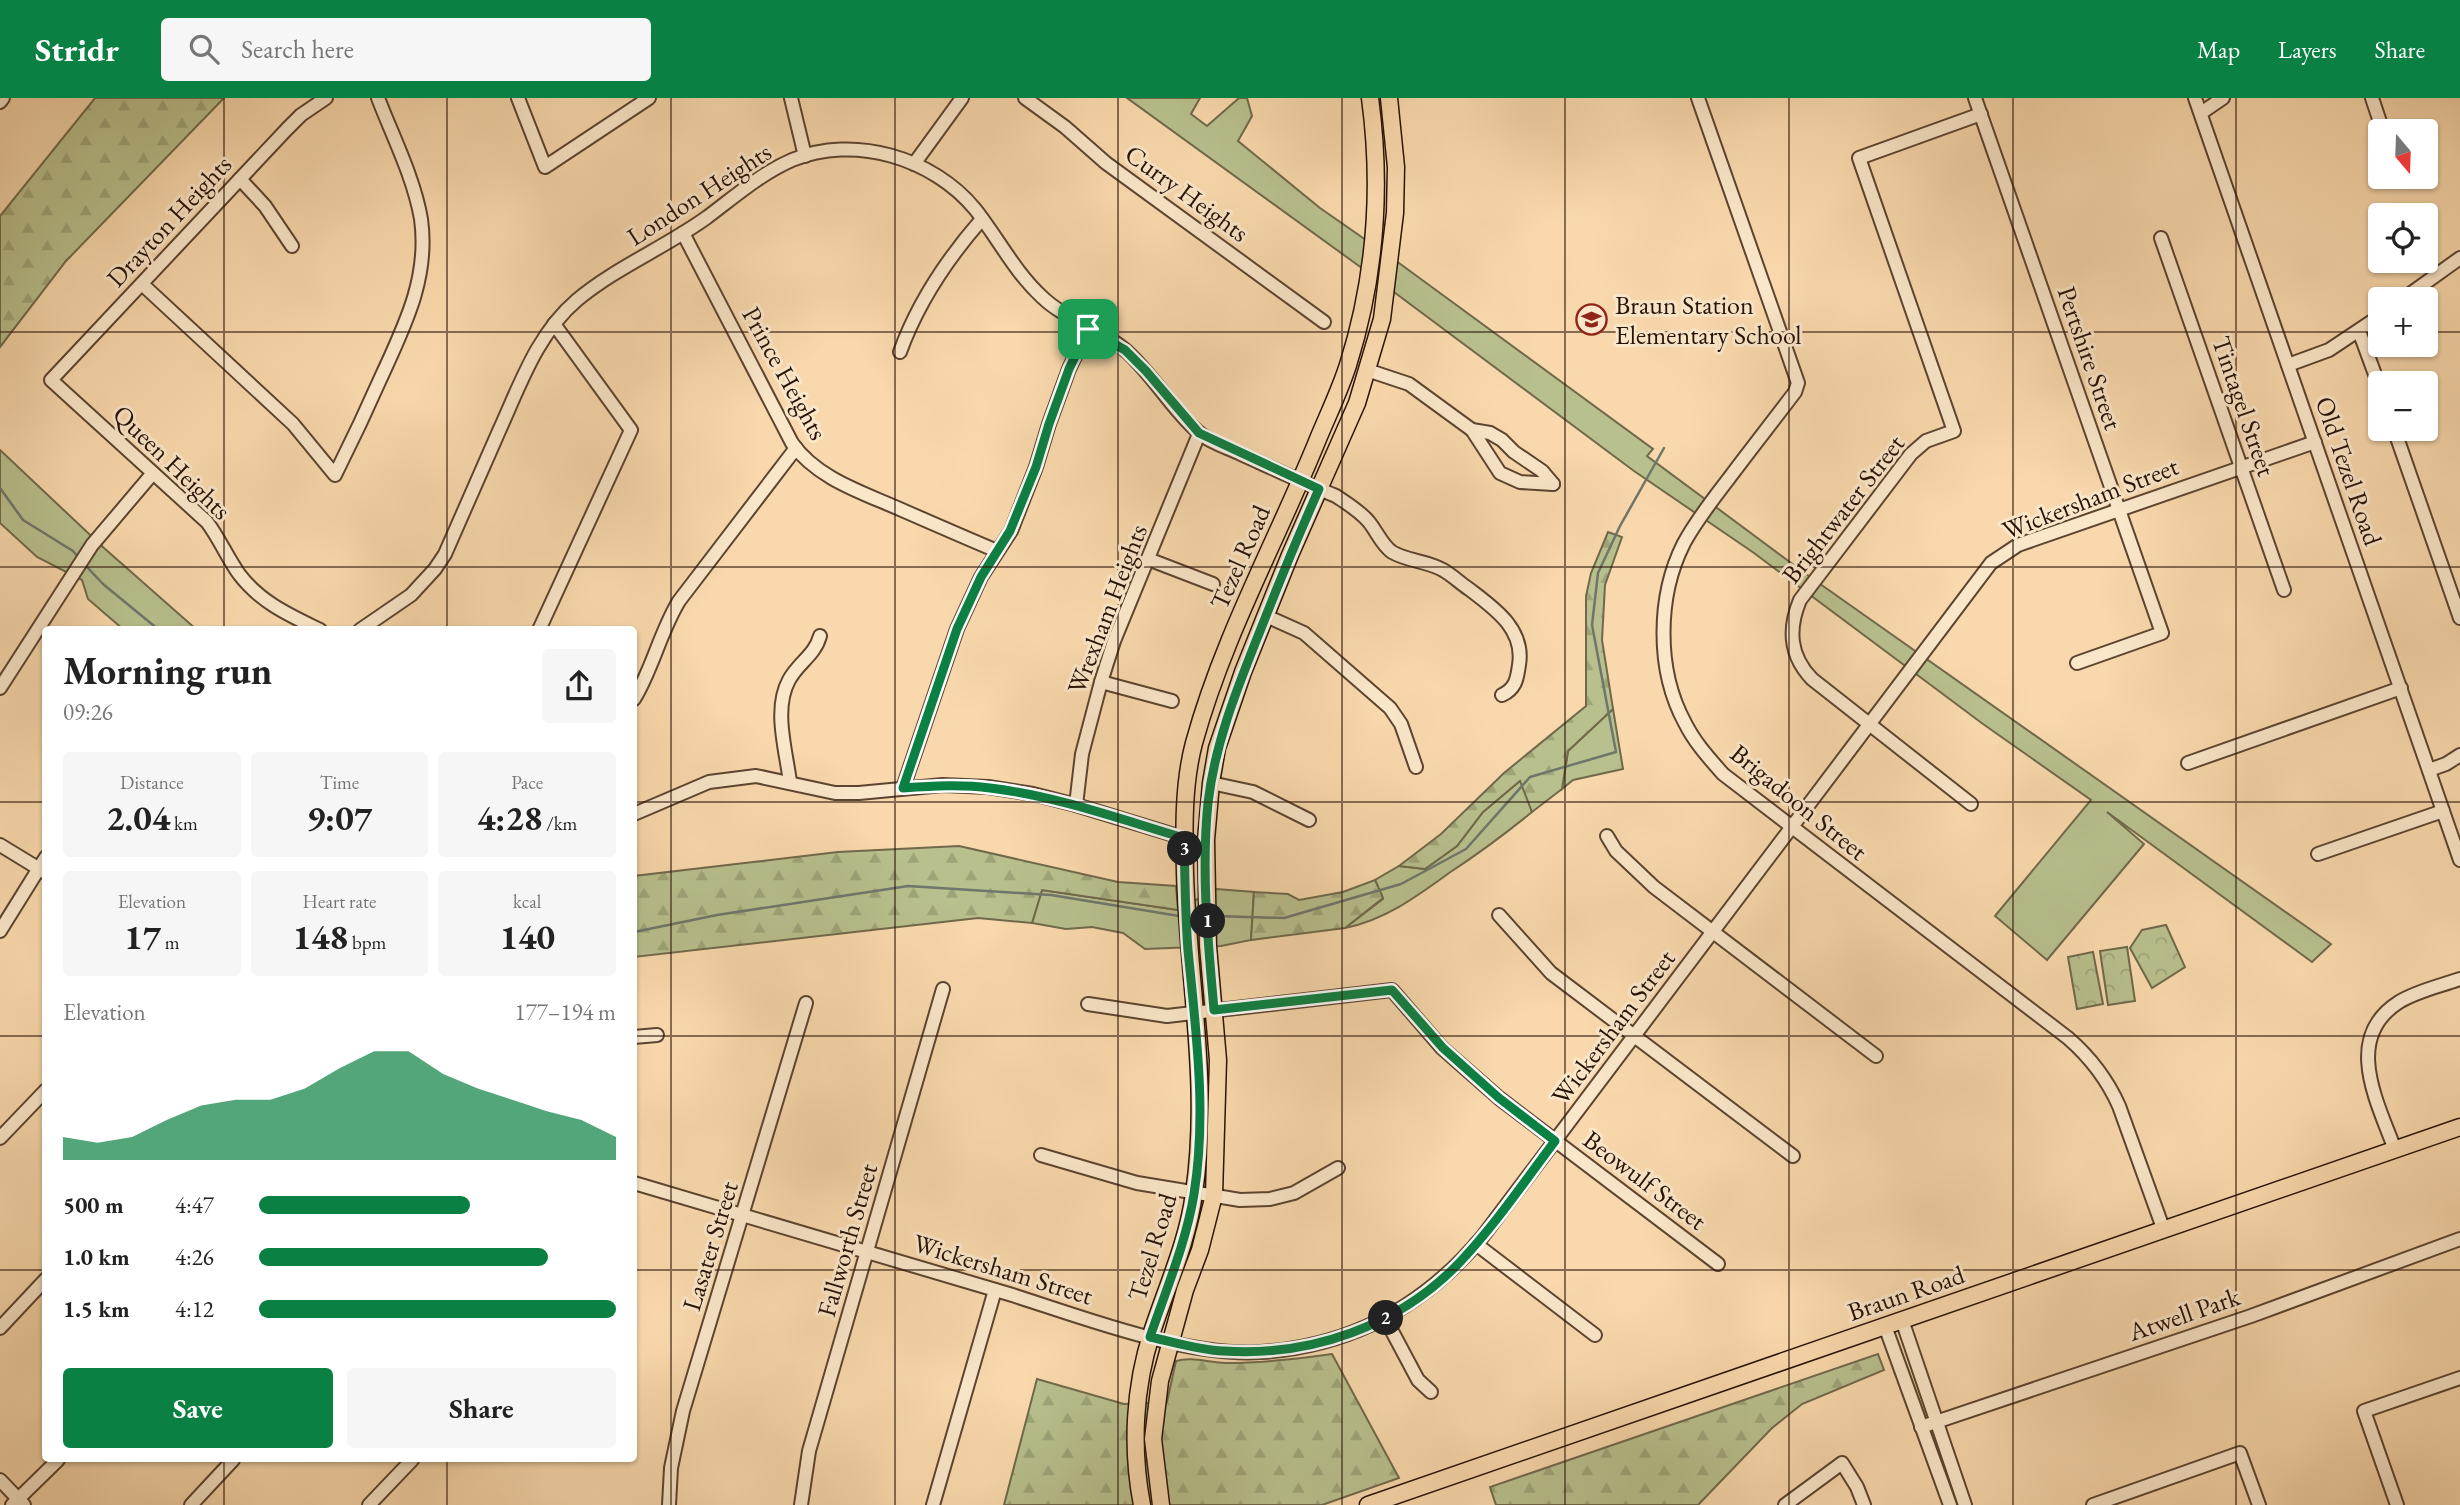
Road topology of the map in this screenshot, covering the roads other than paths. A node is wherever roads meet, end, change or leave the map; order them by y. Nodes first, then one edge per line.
1 (326, 98) edge
2 (378, 98) edge
3 (518, 98) edge
4 (649, 98) edge
5 (791, 98) edge
6 (962, 98) edge
7 (1025, 98) edge
8 (1370, 98) edge
9 (1389, 98) edge
10 (1698, 98) edge
11 (1976, 98) edge
12 (2195, 98) edge
13 (2223, 98) edge
14 (2372, 98) edge
15 (2201, 113) junction
16 (1981, 114) junction
17 (2379, 119) edge
18 (805, 156) junction
19 (914, 164) junction
20 (240, 179) junction
21 (982, 219) junction
22 (683, 233) junction
23 (2161, 238) dead end
24 (292, 246) dead end
25 (2460, 258) edge
26 (142, 284) junction
27 (2420, 287) edge
28 (1324, 322) dead end
29 (554, 324) junction
30 (2368, 325) edge
31 (1088, 329) junction
32 (2359, 331) junction
33 (900, 352) dead end
34 (2288, 365) junction
35 (1367, 370) junction
36 (2374, 371) edge
37 (51, 380) joint
38 (1472, 430) junction
39 (1199, 433) junction
40 (2399, 441) edge
41 (2315, 442) junction
42 (796, 448) junction
43 (2242, 467) junction
44 (153, 473) junction
45 (1301, 481) junction
46 (1319, 489) junction
47 (2118, 509) junction
48 (997, 551) junction
49 (1148, 559) junction
50 (1213, 584) dead end
51 (2284, 590) dead end
52 (2456, 594) edge
53 (1266, 617) junction
54 (2460, 618) edge
55 (312, 626) edge
56 (366, 626) edge
57 (541, 626) edge
58 (820, 636) dead end
59 (2077, 663) dead end
60 (1101, 682) junction
61 (0, 688) edge
62 (2401, 688) junction
63 (637, 694) edge
64 (1502, 695) dead end
65 (1172, 701) dead end
66 (1869, 723) junction
67 (2460, 755) edge
68 (2188, 763) dead end
69 (1416, 767) dead end
70 (2429, 770) junction
71 (790, 782) junction
72 (1211, 783) junction
73 (903, 788) junction
74 (1971, 804) dead end
75 (1076, 805) junction
76 (2443, 811) junction
77 (637, 813) edge
78 (1309, 820) dead end
79 (1791, 828) junction
80 (1607, 836) dead end
81 (1184, 838) junction
82 (0, 845) edge
83 (2318, 854) dead end
84 (2460, 860) edge
85 (42, 871) edge
86 (1499, 915) dead end
87 (1187, 917) junction
88 (1208, 918) junction
89 (0, 931) edge
90 (1713, 933) junction
91 (2460, 979) edge
92 (943, 989) dead end
93 (806, 1003) dead end
94 (1088, 1004) dead end
95 (1214, 1010) junction
96 (1195, 1012) junction
97 (657, 1035) dead end
98 (637, 1037) edge
99 (1633, 1037) junction
100 (1875, 1056) dead end
101 (42, 1094) edge
102 (2460, 1128) edge
103 (0, 1138) edge
104 (1555, 1141) junction
105 (2395, 1150) junction
106 (1041, 1155) dead end
107 (1793, 1156) dead end
108 (1338, 1168) dead end
109 (637, 1184) edge
110 (1195, 1192) junction
111 (1214, 1195) junction
112 (743, 1215) junction
113 (2163, 1228) junction
114 (2460, 1239) edge
115 (1476, 1244) junction
116 (868, 1252) junction
117 (1718, 1264) dead end
118 (42, 1283) edge
119 (995, 1290) junction
120 (1385, 1318) junction
121 (1902, 1320) junction
122 (1885, 1326) junction
123 (0, 1328) edge
124 (1595, 1335) dead end
125 (1150, 1337) junction
126 (1169, 1341) junction
127 (2460, 1378) edge
128 (1431, 1392) dead end
129 (1935, 1422) junction
130 (1922, 1427) junction
131 (56, 1462) edge
132 (231, 1462) edge
133 (410, 1462) edge
134 (0, 1480) edge
135 (18, 1503) edge
136 (191, 1505) edge
137 (369, 1505) edge
138 (669, 1505) edge
139 (801, 1505) edge
140 (933, 1505) edge
141 (1142, 1505) edge
142 (1161, 1505) edge
143 (1368, 1505) edge
144 (1785, 1505) edge
145 (1864, 1505) edge
146 (1950, 1505) edge
147 (1965, 1505) edge
148 (2093, 1505) edge
149 (2259, 1505) edge
150 (2397, 1505) edge

1 - 20 street, Drayton Heights
2 - 26 street
3 - 4 street
5 - 18 street
6 - 19 street
7 - 28 street, Curry Heights
8 - 45 main road, Tezel Road
9 - 35 main road, Tezel Road
10 - 79 street, Brigadoon Street
11 - 16 street, Pertshire Street
12 - 15 street, Old Tezel Road
13 - 15 street
14 - 17 street
15 - 34 street, Old Tezel Road
16 - 47 street, Pertshire Street
16 - 66 street, Brightwater Street
18 - 19 street, London Heights
18 - 22 street, London Heights
19 - 21 street, London Heights
20 - 24 street
20 - 26 street, Drayton Heights
21 - 31 street, London Heights
21 - 33 street
22 - 29 street, London Heights
22 - 42 street, Prince Heights
23 - 43 street, Tintagel Street
25 - 27 street
26 - 37 street, Drayton Heights
29 - 56 street, London Heights
29 - 57 street
30 - 32 street
31 - 39 street, London Heights
31 - 48 street
32 - 34 street
32 - 36 street
34 - 41 street, Old Tezel Road
35 - 38 street
35 - 46 main road, Tezel Road
37 - 44 street, Queen Heights
38 - 38 street
39 - 45 street, London Heights
39 - 49 street, Wrexham Heights
40 - 52 street
41 - 43 street, Wickersham Street
41 - 62 street, Old Tezel Road
42 - 48 street, Prince Heights
42 - 63 street
43 - 47 street, Wickersham Street
43 - 51 street, Tintagel Street
44 - 55 street, Queen Heights
44 - 61 street
45 - 46 street, London Heights
45 - 81 main road, Tezel Road
46 - 53 main road, Tezel Road
46 - 64 street, London Heights
47 - 59 street, Pertshire Street
47 - 66 street, Wickersham Street
48 - 73 street
49 - 50 street
49 - 60 street, Wrexham Heights
52 - 54 street
53 - 69 street
53 - 72 main road, Tezel Road
58 - 71 street
60 - 65 street
60 - 75 street, Wrexham Heights
62 - 68 street
62 - 70 street, Old Tezel Road
66 - 74 street, Brightwater Street
66 - 79 street, Wickersham Street
67 - 70 street
70 - 76 street, Old Tezel Road
71 - 73 street
71 - 77 street
72 - 78 street
72 - 88 main road, Tezel Road
73 - 75 street
75 - 81 street
76 - 83 street
76 - 84 street, Old Tezel Road
79 - 90 street, Wickersham Street
79 - 113 street, Brigadoon Street
80 - 90 street
81 - 87 main road, Tezel Road
82 - 85 street
85 - 89 street
86 - 99 street
87 - 88 street
87 - 96 main road, Tezel Road
88 - 95 main road, Tezel Road
90 - 99 street, Wickersham Street
90 - 100 street
91 - 105 street
92 - 116 street, Fallworth Street
93 - 112 street, Lasater Street
94 - 96 street
95 - 96 street
95 - 104 street, Beowulf Street
95 - 111 main road, Tezel Road
96 - 110 main road, Tezel Road
97 - 98 street
99 - 104 street, Wickersham Street
99 - 107 street
101 - 103 street
102 - 105 main road, Braun Road
104 - 115 street, Wickersham Street
104 - 117 street, Beowulf Street
105 - 113 main road, Braun Road
106 - 110 street
108 - 111 street
109 - 112 street, Wickersham Street
110 - 111 street
110 - 125 main road, Tezel Road
111 - 126 main road, Tezel Road
112 - 116 street, Wickersham Street
112 - 138 street, Lasater Street
113 - 121 main road, Braun Road
114 - 129 street, Atwell Park
115 - 120 street, Wickersham Street
115 - 124 street
116 - 119 street, Wickersham Street
116 - 139 street, Fallworth Street
118 - 123 street
119 - 125 street, Wickersham Street
119 - 140 street
120 - 126 street, Wickersham Street
120 - 128 street
121 - 122 main road, Braun Road
121 - 129 street
122 - 130 street
122 - 143 main road, Braun Road
125 - 126 street, Wickersham Street
125 - 141 main road, Tezel Road
126 - 142 main road, Tezel Road
127 - 150 street
129 - 130 street, Atwell Park
129 - 147 street
130 - 146 street
131 - 135 street
132 - 136 street
133 - 137 street
134 - 135 street
144 - 145 street
148 - 149 street

